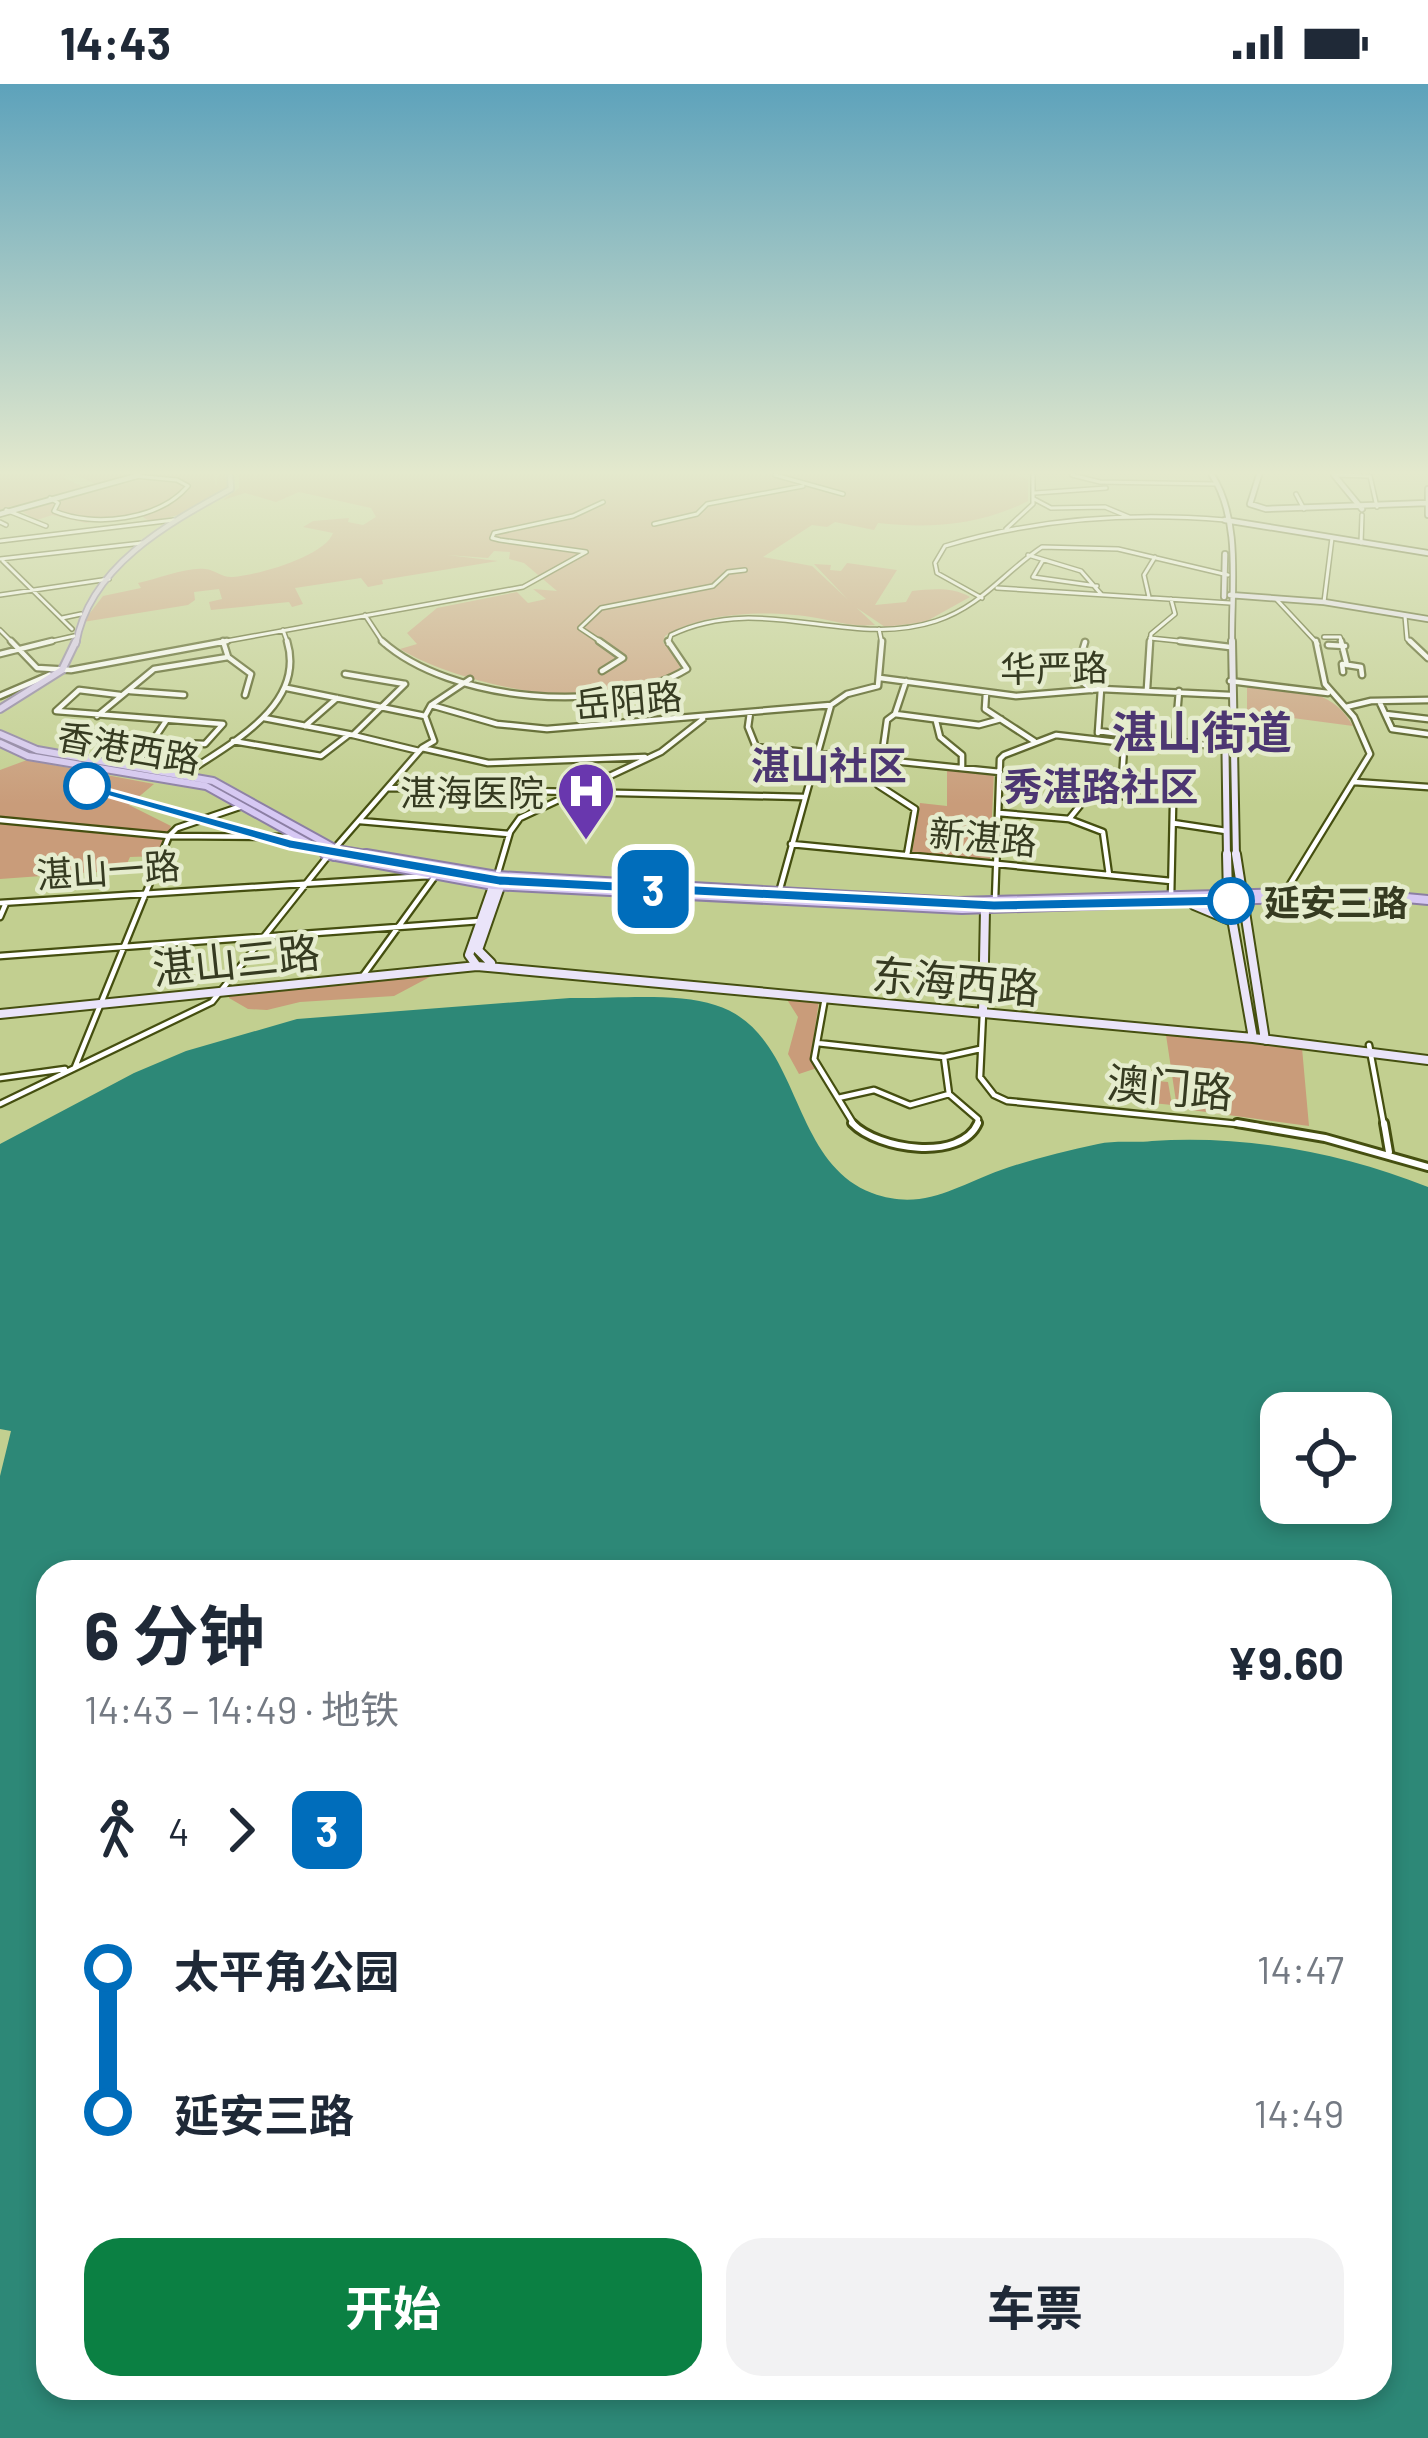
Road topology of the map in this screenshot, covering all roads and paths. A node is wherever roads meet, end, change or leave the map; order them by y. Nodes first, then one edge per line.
1 (28, 585) edge
2 (69, 585) edge
3 (104, 585) edge
4 (536, 585) edge
5 (714, 585) edge
6 (958, 585) edge
7 (999, 585) edge
8 (1089, 585) edge
9 (1146, 585) edge
10 (1228, 585) edge
11 (1326, 585) edge
12 (1097, 586) joint
13 (34, 590) junction
14 (994, 590) junction
15 (972, 593) junction
16 (1101, 594) junction
17 (0, 595) edge
18 (1149, 597) junction
19 (982, 598) junction
20 (1171, 599) junction
21 (1227, 599) junction
22 (1277, 600) junction
23 (1324, 602) junction
24 (81, 614) junction
25 (365, 615) junction
26 (1405, 616) junction
27 (62, 618) junction
28 (1428, 619) edge
29 (667, 629) dead end
30 (879, 629) junction
31 (0, 630) edge
32 (283, 630) junction
33 (676, 630) junction
34 (73, 632) junction
35 (1324, 637) dead end
36 (1150, 638) junction
37 (222, 641) junction
38 (1085, 642) dead end
39 (1328, 645) dead end
40 (1345, 646) junction
41 (1227, 647) junction
42 (19, 649) junction
43 (0, 653) edge
44 (228, 657) junction
45 (1428, 658) edge
46 (1322, 664) junction
47 (1344, 668) junction
48 (60, 670) junction
49 (602, 671) dead end
50 (345, 674) dead end
51 (1362, 675) dead end
52 (880, 678) junction
53 (470, 679) junction
54 (906, 681) junction
55 (1230, 681) junction
56 (287, 688) junction
57 (16, 689) junction
58 (1102, 689) junction
59 (1147, 689) junction
60 (1092, 690) junction
61 (29, 691) junction
62 (1179, 691) junction
63 (123, 693) junction
64 (986, 693) junction
65 (1330, 693) junction
66 (1, 694) edge
67 (1227, 694) junction
68 (184, 695) dead end
69 (245, 695) dead end
70 (337, 698) junction
71 (1428, 700) edge
72 (1380, 703) junction
73 (431, 705) junction
74 (831, 705) junction
75 (382, 707) junction
76 (1346, 707) junction
77 (0, 709) edge
78 (750, 713) junction
79 (896, 714) junction
80 (1385, 714) junction
81 (97, 716) junction
82 (425, 716) junction
83 (705, 717) junction
84 (264, 718) junction
85 (1428, 718) edge
86 (1001, 719) junction
87 (166, 721) junction
88 (937, 721) junction
89 (305, 726) junction
90 (1098, 731) junction
91 (351, 734) junction
92 (1428, 734) edge
93 (0, 738) edge
94 (92, 739) dead end
95 (1094, 739) junction
96 (233, 741) junction
97 (1034, 741) junction
98 (1175, 741) junction
99 (152, 742) junction
100 (1228, 747) junction
101 (421, 750) junction
102 (814, 754) junction
103 (652, 757) junction
104 (882, 761) junction
105 (135, 767) junction
106 (962, 768) junction
107 (1000, 772) junction
108 (180, 778) junction
109 (1354, 782) junction
110 (1428, 787) edge
111 (388, 788) junction
112 (1121, 794) junction
113 (564, 795) junction
114 (803, 796) junction
115 (242, 806) junction
116 (999, 812) junction
117 (1069, 819) junction
118 (0, 820) edge
119 (360, 821) junction
120 (1173, 823) junction
121 (1226, 831) junction
122 (509, 834) junction
123 (169, 836) junction
124 (295, 837) junction
125 (791, 844) junction
126 (336, 849) junction
127 (907, 855) junction
128 (328, 856) junction
129 (997, 864) junction
130 (1109, 872) junction
131 (436, 875) junction
132 (1237, 877) junction
133 (498, 878) junction
134 (1171, 880) junction
135 (307, 882) junction
136 (146, 893) junction
137 (1273, 894) junction
138 (1283, 894) junction
139 (778, 896) junction
140 (1428, 897) edge
141 (1171, 898) junction
142 (1234, 900) junction
143 (995, 902) junction
144 (3, 903) edge
145 (1193, 905) junction
146 (985, 910) junction
147 (0, 917) edge
148 (481, 921) junction
149 (1234, 922) junction
150 (398, 927) junction
151 (266, 938) junction
152 (121, 948) junction
153 (0, 956) edge
154 (477, 966) junction
155 (362, 977) junction
156 (223, 991) junction
157 (825, 998) junction
158 (97, 1003) junction
159 (984, 1011) junction
160 (0, 1014) edge
161 (1252, 1035) junction
162 (1264, 1036) junction
163 (816, 1043) junction
164 (1370, 1048) junction
165 (980, 1049) junction
166 (1428, 1057) edge
167 (944, 1058) junction
168 (75, 1067) junction
169 (0, 1078) edge
170 (949, 1094) junction
171 (838, 1098) junction
172 (0, 1104) edge
173 (1389, 1153) junction
174 (1428, 1167) edge

1 - 13 street
2 - 13 street
3 - 24 main road, 香港西路
4 - 25 street
5 - 49 street
6 - 15 street
7 - 14 street
8 - 12 street
9 - 18 street
10 - 21 main road
11 - 23 street
12 - 16 street
13 - 17 street
13 - 27 street
14 - 15 street
14 - 16 street
14 - 19 street
15 - 19 street
16 - 18 street
18 - 20 street
19 - 30 street
20 - 21 street
20 - 36 street
21 - 22 main road
21 - 41 main road
22 - 23 main road
22 - 46 street
23 - 26 main road
24 - 27 street
24 - 34 main road, 香港西路
25 - 32 street
25 - 53 street
26 - 28 main road
26 - 45 street
27 - 34 street
29 - 33 street
30 - 33 street
30 - 52 street
31 - 42 street
32 - 37 street
32 - 56 street
33 - 53 street
34 - 42 street
34 - 48 main road, 香港西路
35 - 40 street
36 - 41 street
36 - 59 street
37 - 44 street
37 - 48 street
38 - 60 street
39 - 40 street
40 - 47 street
41 - 55 main road
41 - 67 main road
42 - 43 street
42 - 48 street
44 - 63 street
44 - 69 street
46 - 47 street
46 - 65 street
47 - 51 street
48 - 57 street
48 - 61 main road, 香港西路
50 - 75 street
52 - 54 street, 华严路
52 - 74 street
53 - 73 street
54 - 64 street, 华严路
54 - 79 street
55 - 65 street
55 - 67 main road
56 - 70 street
56 - 84 street
57 - 61 main road
57 - 66 street
58 - 59 street, 华严路
58 - 60 street, 华严路
58 - 90 street
59 - 62 street, 华严路
60 - 64 street, 华严路
61 - 77 main road, 香港西路
62 - 67 street, 华严路
62 - 98 street
63 - 68 street
63 - 81 street
63 - 81 street
64 - 86 street
65 - 76 street
67 - 100 main road
70 - 75 street
70 - 89 street
71 - 72 street
72 - 76 street
72 - 80 street
73 - 82 street
73 - 83 street, 岳阳路
74 - 78 street, 岳阳路
74 - 102 street
75 - 82 street
75 - 91 street
76 - 109 street
78 - 83 street, 岳阳路
78 - 102 street
79 - 88 street
79 - 104 street
80 - 85 street
80 - 92 street
81 - 87 street
82 - 101 street
83 - 103 street
84 - 89 street
84 - 96 street
86 - 88 street
86 - 97 street
87 - 99 street
87 - 99 street
88 - 106 street
89 - 91 street
90 - 95 street
90 - 98 street
91 - 96 street
91 - 101 street
93 - 105 main road, 香港西路
93 - 108 main road, 香港西路
94 - 99 street
95 - 97 street
95 - 112 street
96 - 108 street
97 - 107 street
98 - 100 street
99 - 105 street
100 - 121 main road
100 - 132 main road
101 - 103 street
101 - 111 street
102 - 104 street
102 - 114 street
103 - 113 street
104 - 106 street
104 - 127 street
105 - 108 main road, 香港西路
106 - 107 street
107 - 116 street
108 - 115 main road, 香港西路
108 - 126 main road, 香港西路
109 - 110 street
109 - 138 street
111 - 113 street
111 - 119 street
112 - 117 street
112 - 120 street
113 - 114 street
113 - 122 street
114 - 125 street
115 - 123 street
115 - 124 main road, 香港西路
116 - 117 street
116 - 129 street
117 - 130 street
118 - 123 street
119 - 122 street
119 - 126 street
120 - 121 street
120 - 134 street
121 - 142 main road
122 - 133 street
123 - 124 street
123 - 136 street
124 - 128 main road, 香港西路
125 - 127 street, 新湛路
125 - 139 street
126 - 128 street
126 - 133 main road, 香港西路
127 - 129 street, 新湛路
128 - 131 main road, 香港西路
128 - 135 street
129 - 130 street, 新湛路
129 - 143 street
130 - 134 street, 新湛路
131 - 133 main road, 香港西路
131 - 135 street, 湛山一路
131 - 150 street
132 - 137 main road
132 - 142 main road
133 - 139 main road, 香港西路
133 - 148 main road
133 - 159 main road, 东海西路
134 - 141 street
135 - 136 street, 湛山一路
135 - 151 street
136 - 144 street, 湛山一路
136 - 152 street
137 - 138 main road
137 - 142 main road
138 - 140 main road
139 - 143 main road, 香港西路
139 - 146 main road, 香港西路
140 - 142 main road
141 - 142 main road, 香港西路
141 - 143 main road, 香港西路
142 - 145 main road, 香港西路
142 - 149 main road
142 - 162 main road
144 - 147 street
145 - 146 main road, 香港西路
145 - 149 main road
146 - 159 main road
148 - 150 street
148 - 154 main road
149 - 161 main road
150 - 151 street
150 - 155 street
151 - 152 street
151 - 156 street
152 - 153 street
152 - 158 street
154 - 155 main road, 湛山三路
154 - 157 main road, 东海西路
155 - 156 main road, 湛山三路
156 - 158 main road, 湛山三路
156 - 168 street
157 - 159 main road, 东海西路
157 - 163 street
158 - 160 main road, 湛山三路
158 - 168 street
159 - 161 main road, 东海西路
159 - 165 street, 澳门路
161 - 162 main road, 东海西路
162 - 164 main road, 东海西路
163 - 167 street
163 - 171 street
164 - 166 main road, 东海西路
164 - 173 street
165 - 167 street
165 - 173 street, 澳门路
167 - 170 street
168 - 169 street
168 - 172 street
170 - 171 street
170 - 171 street
173 - 174 street, 澳门路

